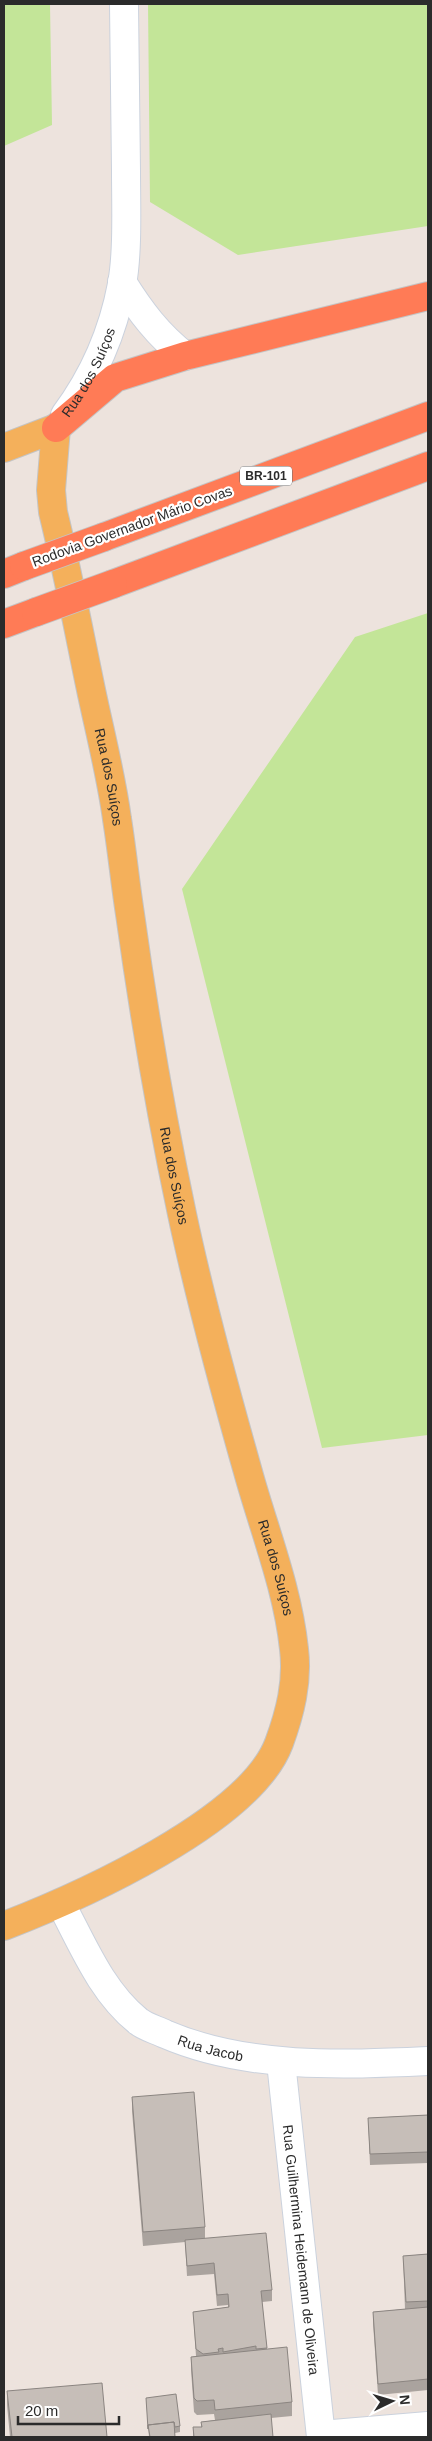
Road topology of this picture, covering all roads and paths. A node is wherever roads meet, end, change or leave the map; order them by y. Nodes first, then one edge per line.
1 (124, 4) edge
2 (122, 282) junction
3 (428, 296) edge
4 (185, 356) junction
5 (428, 416) edge
6 (56, 428) junction
7 (4, 448) edge
8 (428, 466) edge
9 (14, 570) edge
10 (4, 624) edge
11 (61, 1904) junction
12 (4, 1926) edge
13 (281, 2062) junction
14 (428, 2062) edge
15 (428, 2426) edge
16 (321, 2436) edge

1 - 2 street, Rua dos Suíços
2 - 4 street
2 - 6 street, Rua dos Suíços
3 - 4 highway
4 - 6 highway
5 - 9 highway, Rodovia Governador Mário Covas / BR-101, bridge
6 - 7 main road
6 - 11 main road, Rua dos Suíços
8 - 10 highway, bridge
11 - 12 main road, Rua dos Suíços
11 - 13 street, Rua Jacob
13 - 14 street, Rua Jacob
13 - 16 street, Rua Guilhermina Heidemann de Oliveira
15 - 16 street

